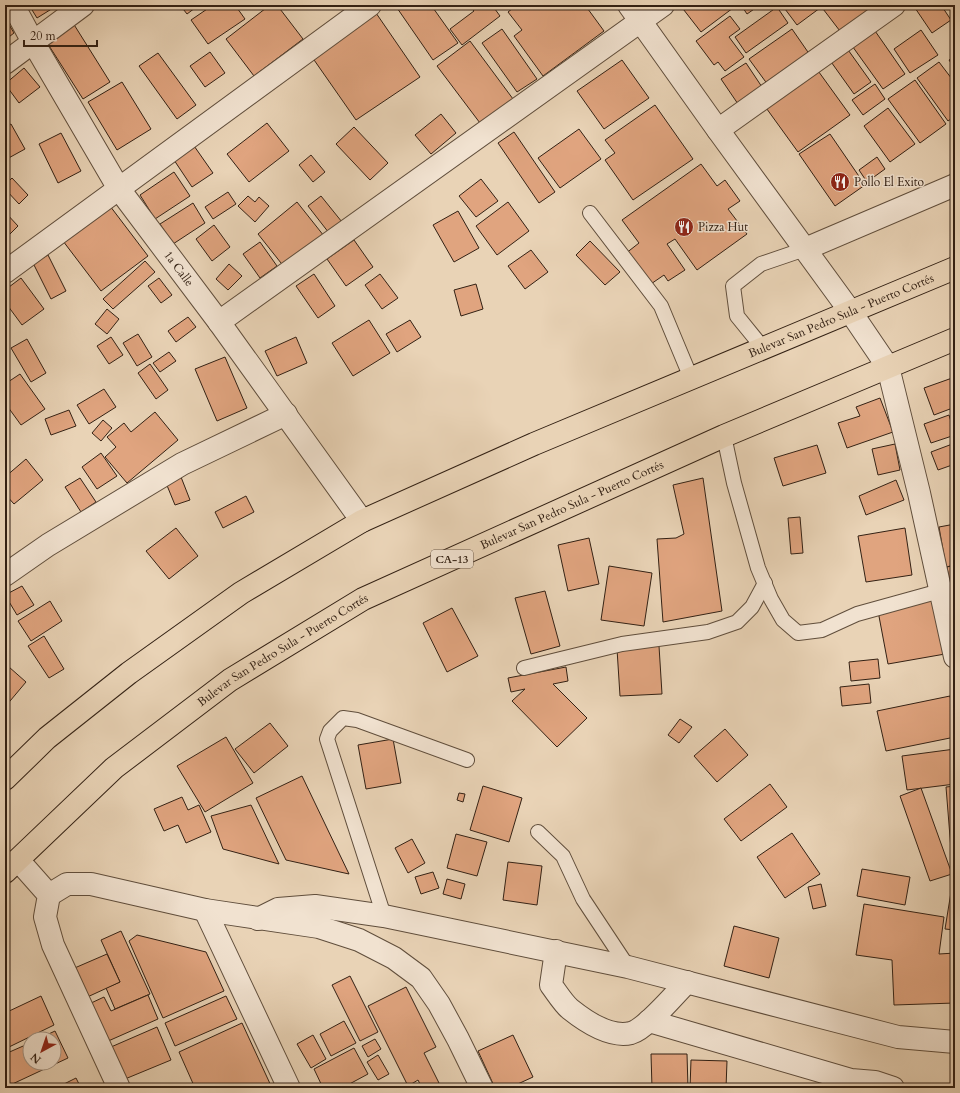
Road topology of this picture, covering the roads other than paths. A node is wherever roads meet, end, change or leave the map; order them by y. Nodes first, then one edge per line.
1 (13, 5) edge
2 (83, 5) edge
3 (370, 5) edge
4 (663, 5) edge
5 (894, 5) edge
6 (635, 13) edge
7 (33, 42) junction
8 (5, 63) edge
9 (718, 130) junction
10 (955, 186) edge
11 (119, 188) junction
12 (590, 213) dead end
13 (805, 249) junction
14 (955, 268) edge
15 (5, 272) edge
16 (850, 311) junction
17 (219, 322) junction
18 (955, 339) edge
19 (763, 348) junction
20 (888, 367) junction
21 (691, 378) junction
22 (286, 414) junction
23 (724, 436) junction
24 (362, 521) junction
25 (5, 575) edge
26 (765, 583) junction
27 (940, 590) junction
28 (955, 657) edge
29 (524, 668) dead end
30 (467, 760) dead end
31 (5, 779) edge
32 (538, 832) dead end
33 (11, 866) edge
34 (49, 895) junction
35 (205, 910) junction
36 (384, 916) junction
37 (258, 919) junction
38 (556, 951) junction
39 (628, 967) junction
40 (688, 982) junction
41 (649, 1021) junction
42 (955, 1042) edge
43 (881, 1086) edge
44 (119, 1088) edge
45 (290, 1088) edge
46 (482, 1088) edge

1 - 7 street, 1a Calle
2 - 7 street
3 - 11 street
4 - 6 street
5 - 9 street
6 - 9 street
6 - 17 street
7 - 8 street
7 - 11 street, 1a Calle
9 - 13 street
10 - 13 street
11 - 15 street
11 - 17 street, 1a Calle
12 - 21 lane
13 - 16 street
13 - 19 lane
14 - 16 highway, Bulevar San Pedro Sula - Puerto Cortés
16 - 19 highway, Bulevar San Pedro Sula - Puerto Cortés
16 - 20 street
17 - 22 street, 1a Calle
18 - 20 highway, Bulevar San Pedro Sula - Puerto Cortés / CA-13
19 - 21 highway, Bulevar San Pedro Sula - Puerto Cortés
20 - 23 highway, Bulevar San Pedro Sula - Puerto Cortés / CA-13
20 - 27 street
21 - 24 highway, Bulevar San Pedro Sula - Puerto Cortés
22 - 24 street, 1a Calle
22 - 25 street
23 - 26 lane
23 - 33 highway, Bulevar San Pedro Sula - Puerto Cortés / CA-13
24 - 31 highway, Bulevar San Pedro Sula - Puerto Cortés
26 - 27 lane
26 - 29 lane
27 - 28 street
30 - 36 lane
32 - 39 lane
33 - 34 street
34 - 35 street
34 - 44 street
35 - 37 street
35 - 45 street
36 - 37 street
36 - 38 street
37 - 46 street
38 - 39 street
38 - 41 street
39 - 40 street
40 - 41 street
40 - 42 street
41 - 43 street

